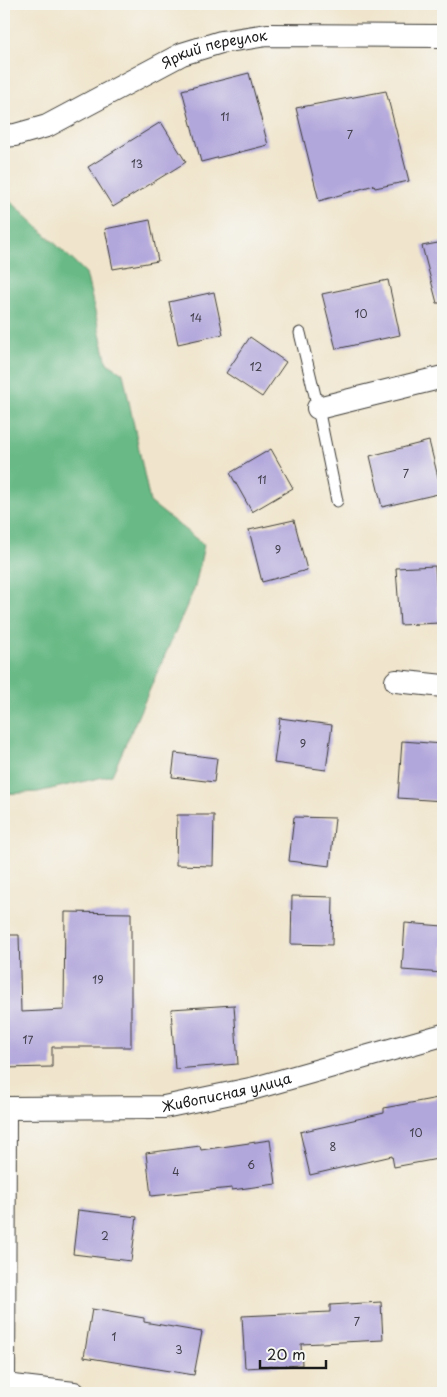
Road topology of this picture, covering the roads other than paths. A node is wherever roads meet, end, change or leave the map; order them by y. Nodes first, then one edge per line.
1 (443, 36) edge
2 (4, 136) edge
3 (300, 333) dead end
4 (443, 377) edge
5 (318, 408) junction
6 (338, 501) dead end
7 (396, 681) dead end
8 (443, 686) edge
9 (443, 1035) edge
10 (4, 1108) edge
11 (4, 1389) edge
12 (74, 1393) edge

1 - 2 street, Яркий переулок
3 - 5 lane
4 - 5 street
5 - 6 lane
7 - 8 street
9 - 10 street, Живописная улица
10 - 11 street
11 - 12 street

